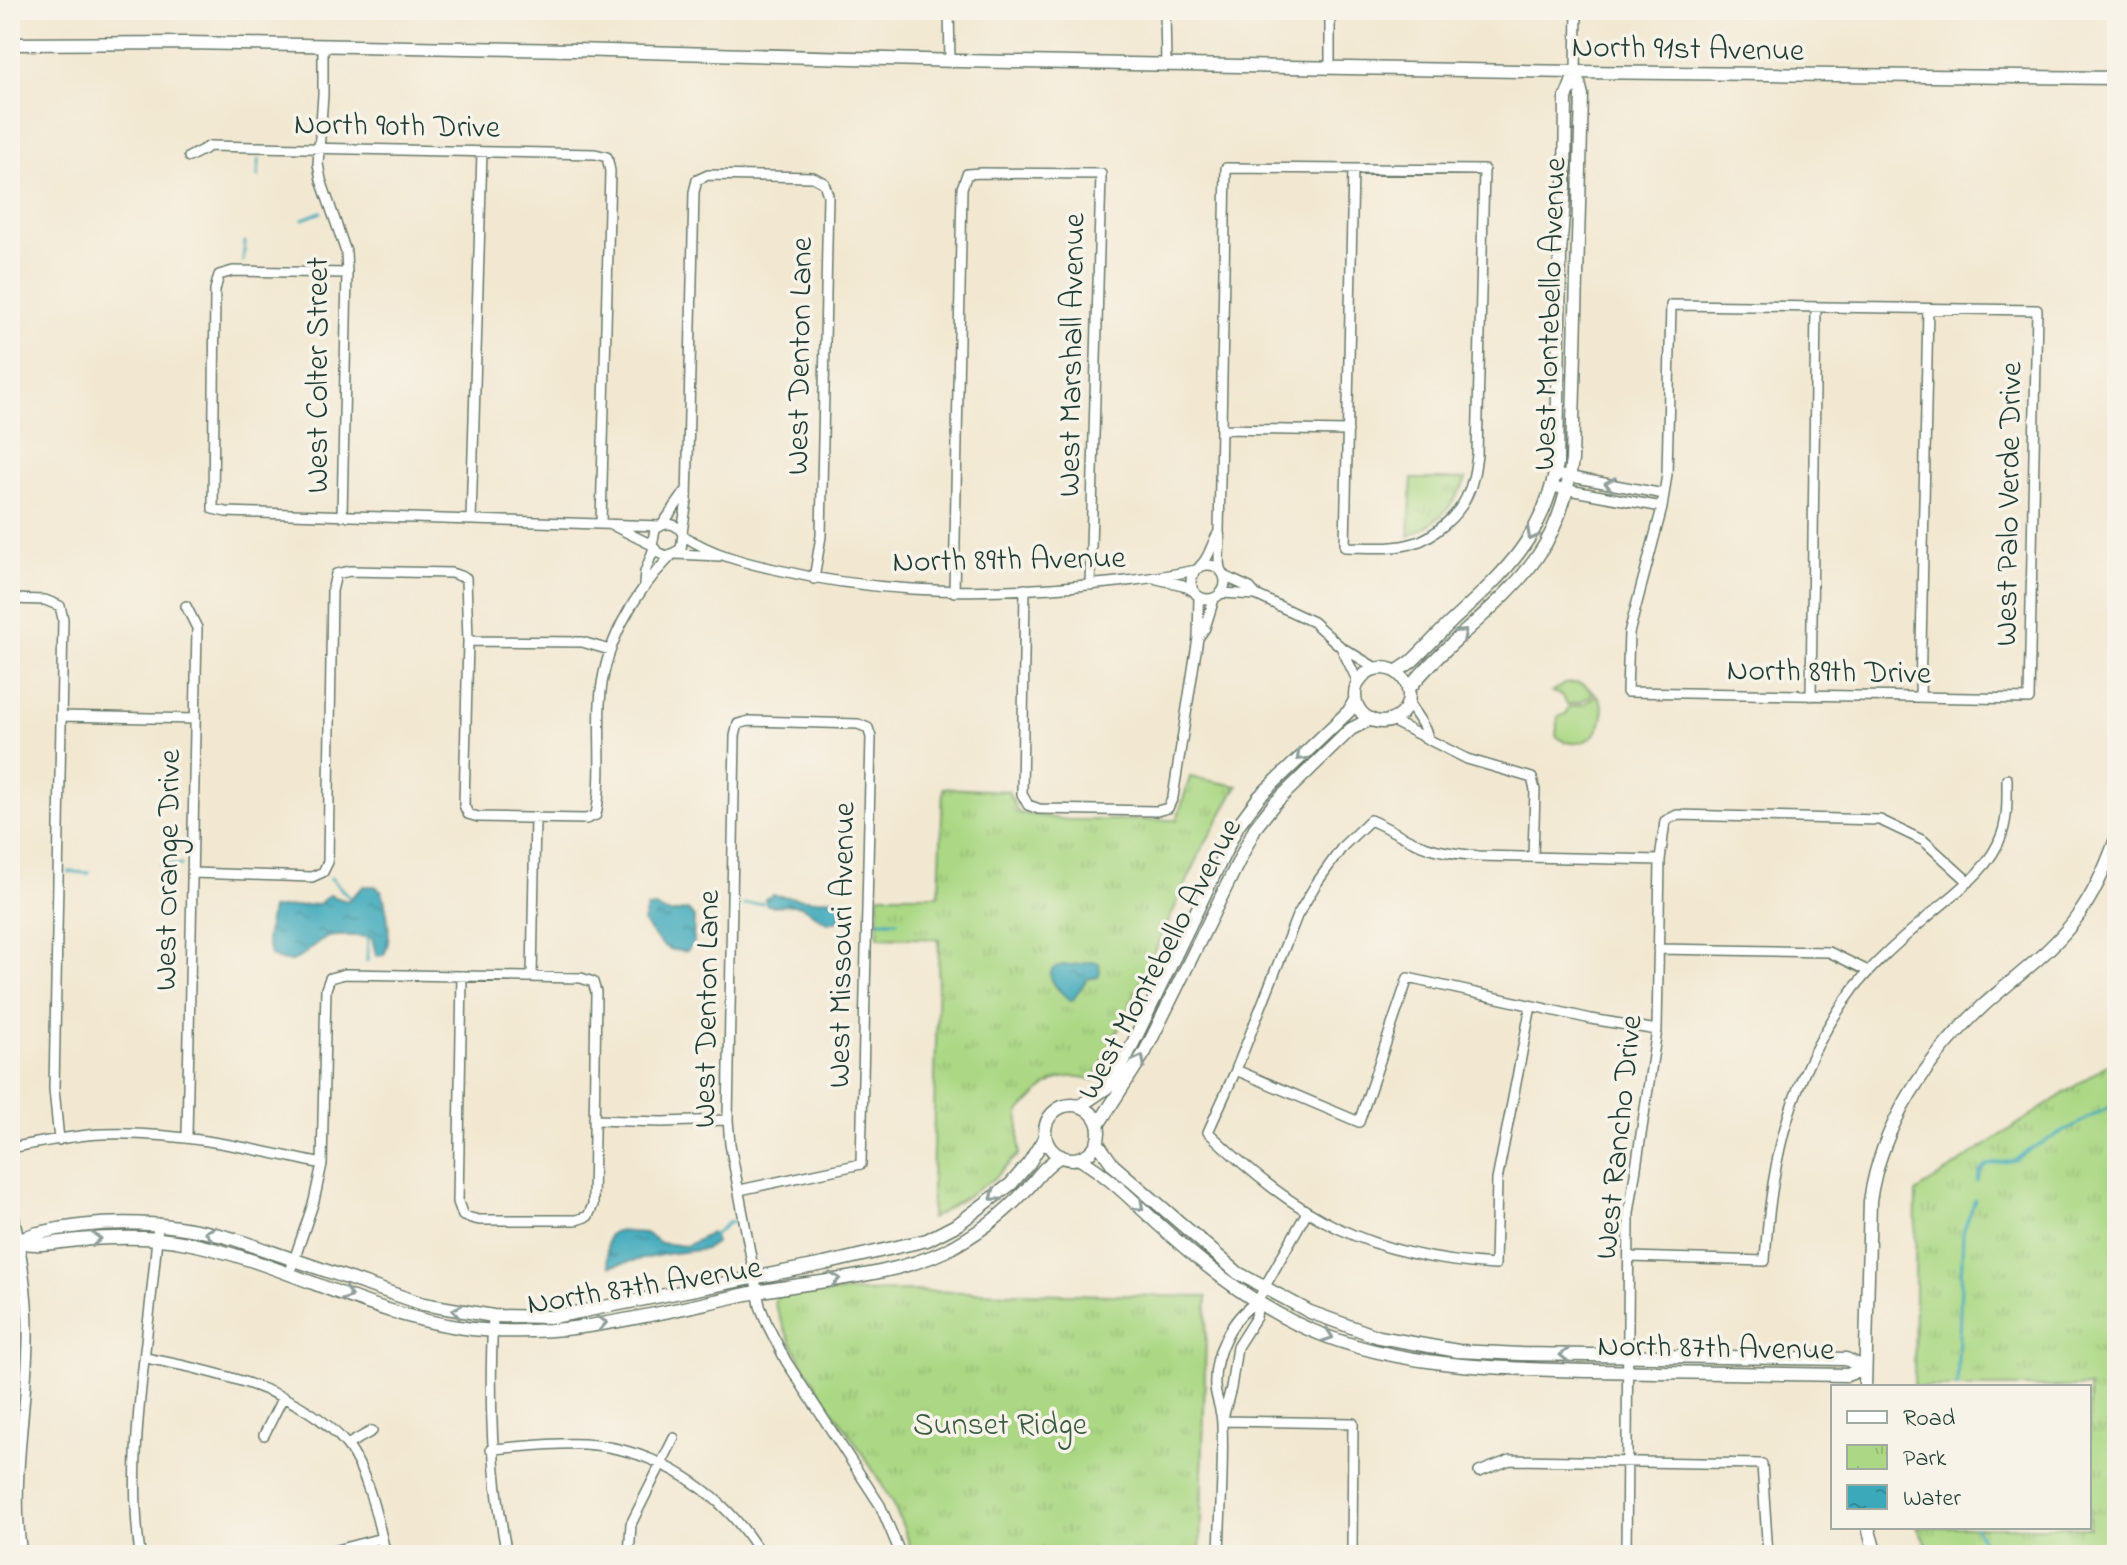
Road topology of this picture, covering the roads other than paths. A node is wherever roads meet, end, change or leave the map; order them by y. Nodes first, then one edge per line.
1 (949, 10) edge
2 (1165, 10) edge
3 (1330, 10) edge
4 (1577, 10) edge
5 (10, 44) edge
6 (323, 46) junction
7 (950, 61) junction
8 (1166, 65) junction
9 (1330, 68) junction
10 (1576, 72) junction
11 (2117, 78) edge
12 (318, 148) junction
13 (482, 152) junction
14 (189, 157) dead end
15 (1353, 169) junction
16 (347, 273) junction
17 (1816, 307) junction
18 (1928, 309) junction
19 (1222, 429) junction
20 (1348, 431) junction
21 (1570, 477) junction
22 (1553, 481) junction
23 (1568, 490) junction
24 (686, 491) junction
25 (1664, 494) junction
26 (1662, 507) junction
27 (342, 516) junction
28 (471, 520) junction
29 (601, 523) junction
30 (613, 525) junction
31 (661, 525) junction
32 (1219, 532) junction
33 (683, 534) junction
34 (653, 546) junction
35 (673, 555) junction
36 (721, 556) junction
37 (1198, 568) junction
38 (1223, 573) junction
39 (814, 579) junction
40 (1157, 579) junction
41 (644, 584) junction
42 (1090, 585) junction
43 (1025, 589) junction
44 (954, 592) junction
45 (1196, 594) junction
46 (1256, 595) junction
47 (1218, 596) junction
48 (10, 599) edge
49 (186, 606) dead end
50 (1198, 638) junction
51 (468, 641) junction
52 (1341, 647) junction
53 (610, 650) junction
54 (1376, 668) junction
55 (1396, 672) junction
56 (1358, 682) junction
57 (1408, 696) junction
58 (1811, 696) junction
59 (1920, 697) junction
60 (2029, 699) joint
61 (1355, 700) junction
62 (62, 716) junction
63 (195, 719) junction
64 (1371, 719) junction
65 (1390, 720) junction
66 (868, 728) joint
67 (1428, 738) junction
68 (2007, 779) dead end
69 (535, 817) junction
70 (2117, 836) edge
71 (1533, 857) junction
72 (1660, 860) junction
73 (193, 873) junction
74 (1969, 882) junction
75 (1658, 949) junction
76 (1868, 971) junction
77 (462, 976) junction
78 (532, 977) junction
79 (1531, 1006) junction
80 (1657, 1030) junction
81 (1236, 1070) junction
82 (1080, 1106) junction
83 (594, 1120) junction
84 (728, 1120) junction
85 (1098, 1125) junction
86 (187, 1137) junction
87 (1045, 1137) junction
88 (59, 1140) junction
89 (1097, 1142) junction
90 (10, 1148) edge
91 (1061, 1156) junction
92 (1078, 1158) junction
93 (322, 1164) junction
94 (740, 1190) junction
95 (10, 1193) edge
96 (1307, 1212) junction
97 (158, 1223) junction
98 (157, 1239) junction
99 (14, 1243) edge
100 (1630, 1257) junction
101 (294, 1260) junction
102 (289, 1275) junction
103 (755, 1276) junction
104 (1264, 1288) junction
105 (758, 1292) junction
106 (1258, 1301) junction
107 (493, 1316) junction
108 (492, 1331) junction
109 (1628, 1356) junction
110 (146, 1358) junction
111 (1217, 1368) junction
112 (1865, 1368) junction
113 (1232, 1370) junction
114 (1627, 1372) junction
115 (1865, 1385) edge
116 (283, 1397) junction
117 (1222, 1421) junction
118 (372, 1431) dead end
119 (264, 1435) dead end
120 (674, 1438) dead end
121 (347, 1445) junction
122 (491, 1449) junction
123 (1626, 1462) junction
124 (661, 1463) junction
125 (1479, 1472) dead end
126 (1869, 1529) edge
127 (382, 1538) junction
128 (22, 1555) edge
129 (140, 1555) edge
130 (317, 1555) edge
131 (386, 1555) edge
132 (507, 1555) edge
133 (629, 1555) edge
134 (761, 1555) edge
135 (901, 1555) edge
136 (1219, 1555) edge
137 (1352, 1555) edge
138 (1626, 1555) edge
139 (1768, 1555) edge
140 (1876, 1555) edge

1 - 7 street
2 - 8 street
3 - 9 street
4 - 10 street, West Montebello Avenue
5 - 6 street, North 91st Avenue
6 - 7 street, North 91st Avenue
6 - 12 street, West Colter Street
7 - 8 street, North 91st Avenue
8 - 9 street, North 91st Avenue
9 - 10 street, North 91st Avenue
10 - 11 street, North 91st Avenue
10 - 21 street, West Montebello Avenue
10 - 22 street, West Montebello Avenue
12 - 13 street, North 90th Drive
12 - 14 street, North 90th Drive
12 - 16 street, West Colter Street
13 - 28 street
13 - 29 street, North 90th Drive
15 - 19 street
15 - 20 street
15 - 20 street
16 - 27 street, West Colter Street
16 - 27 street
17 - 18 street
17 - 25 street
17 - 58 street
18 - 59 street
18 - 60 street, West Palo Verde Drive
19 - 20 street
19 - 32 street
21 - 22 street
21 - 23 street, West Montebello Avenue
25 -> 21 street
22 - 23 street
22 -> 55 street, West Montebello Avenue
23 - 26 street
57 -> 23 street, West Montebello Avenue
24 - 31 street
24 - 33 street
24 - 39 street, West Denton Lane
25 - 26 street
26 - 58 street, North 89th Drive
27 - 28 street
28 - 29 street
29 - 30 street
30 - 31 street
30 - 34 street
31 - 33 street
31 - 34 street
32 - 37 street
32 - 38 street
33 - 35 street
33 - 36 street, North 89th Avenue
34 - 35 street
34 - 41 street
35 - 36 street, North 89th Avenue
35 - 41 street
36 - 39 street, North 89th Avenue
37 - 38 street
37 - 40 street, North 89th Avenue
37 - 45 street
38 - 46 street
38 - 47 street
39 - 44 street, North 89th Avenue
40 - 42 street, North 89th Avenue
40 - 45 street, North 89th Avenue
41 - 53 street
42 - 43 street, North 89th Avenue
42 - 44 street, West Marshall Avenue
43 - 44 street, North 89th Avenue
43 - 50 street
45 - 47 street
45 - 50 street
46 - 47 street
46 - 52 street
47 - 50 street
48 - 62 street
49 - 63 street, West Orange Drive
51 - 53 street
51 - 69 street
51 - 73 street
52 - 54 street
52 - 56 street
53 - 69 street
54 - 55 street
54 - 56 street
55 - 57 street
56 - 61 street
57 - 65 street
57 - 67 street
58 - 59 street, North 89th Drive
59 - 60 street, North 89th Drive
61 - 64 street
61 -> 82 street, West Montebello Avenue
62 - 63 street
62 - 88 street
63 - 73 street, West Orange Drive
64 - 65 street
85 -> 64 street, West Montebello Avenue
65 - 67 street
66 - 84 street, West Denton Lane
66 - 94 street, West Missouri Avenue
67 - 71 street
68 - 74 street
69 - 78 street
70 - 112 street
71 - 72 street
71 - 81 street
72 - 74 street, West Rancho Drive
72 - 75 street, West Rancho Drive
73 - 86 street, West Orange Drive
74 - 76 street
75 - 76 street
75 - 80 street, West Rancho Drive
76 - 100 street
77 - 78 street
77 - 83 street
77 - 93 street
78 - 83 street
79 - 80 street
79 - 81 street
79 - 96 street
80 - 100 street, West Rancho Drive
81 - 96 street
82 - 85 street
82 - 87 street
83 - 84 street
84 - 94 street, West Denton Lane
85 - 89 street
86 - 88 street
86 - 93 street
87 - 91 street
87 -> 103 street, North 87th Avenue
88 - 90 street
89 - 92 street
89 - 104 street, North 87th Avenue
91 - 92 street
105 -> 91 street, North 87th Avenue
92 -> 106 street, North 87th Avenue
93 - 101 street
94 - 103 street, West Denton Lane
95 - 99 street
96 - 104 street
97 - 98 street
97 - 99 street, North 87th Avenue
101 -> 97 street, North 87th Avenue
99 -> 98 street, North 87th Avenue
98 - 102 street, North 87th Avenue
98 - 110 street
99 - 128 street
100 - 109 street, West Rancho Drive
101 - 102 street
107 -> 101 street, North 87th Avenue
102 -> 108 street, North 87th Avenue
103 - 105 street, West Denton Lane
103 - 107 street, North 87th Avenue
104 - 106 street
109 -> 104 street, North 87th Avenue
108 -> 105 street, North 87th Avenue
105 - 135 street
106 - 111 street
106 - 113 street
106 -> 114 street, North 87th Avenue
107 - 108 street
108 - 122 street
109 - 112 street, North 87th Avenue
109 - 114 street, West Rancho Drive
110 - 116 street
110 - 129 street
111 - 113 street
111 - 117 street
112 - 114 street, North 87th Avenue
112 - 115 street
113 - 117 street
114 - 123 street, West Rancho Drive
116 - 119 street
116 - 121 street
117 - 136 street
117 - 137 street
118 - 121 street
120 - 124 street
121 - 127 street
122 - 124 street
122 - 132 street
123 - 125 street
123 - 138 street, West Rancho Drive
123 - 139 street
124 - 133 street
124 - 134 street
126 - 140 street
127 - 130 street
127 - 131 street

